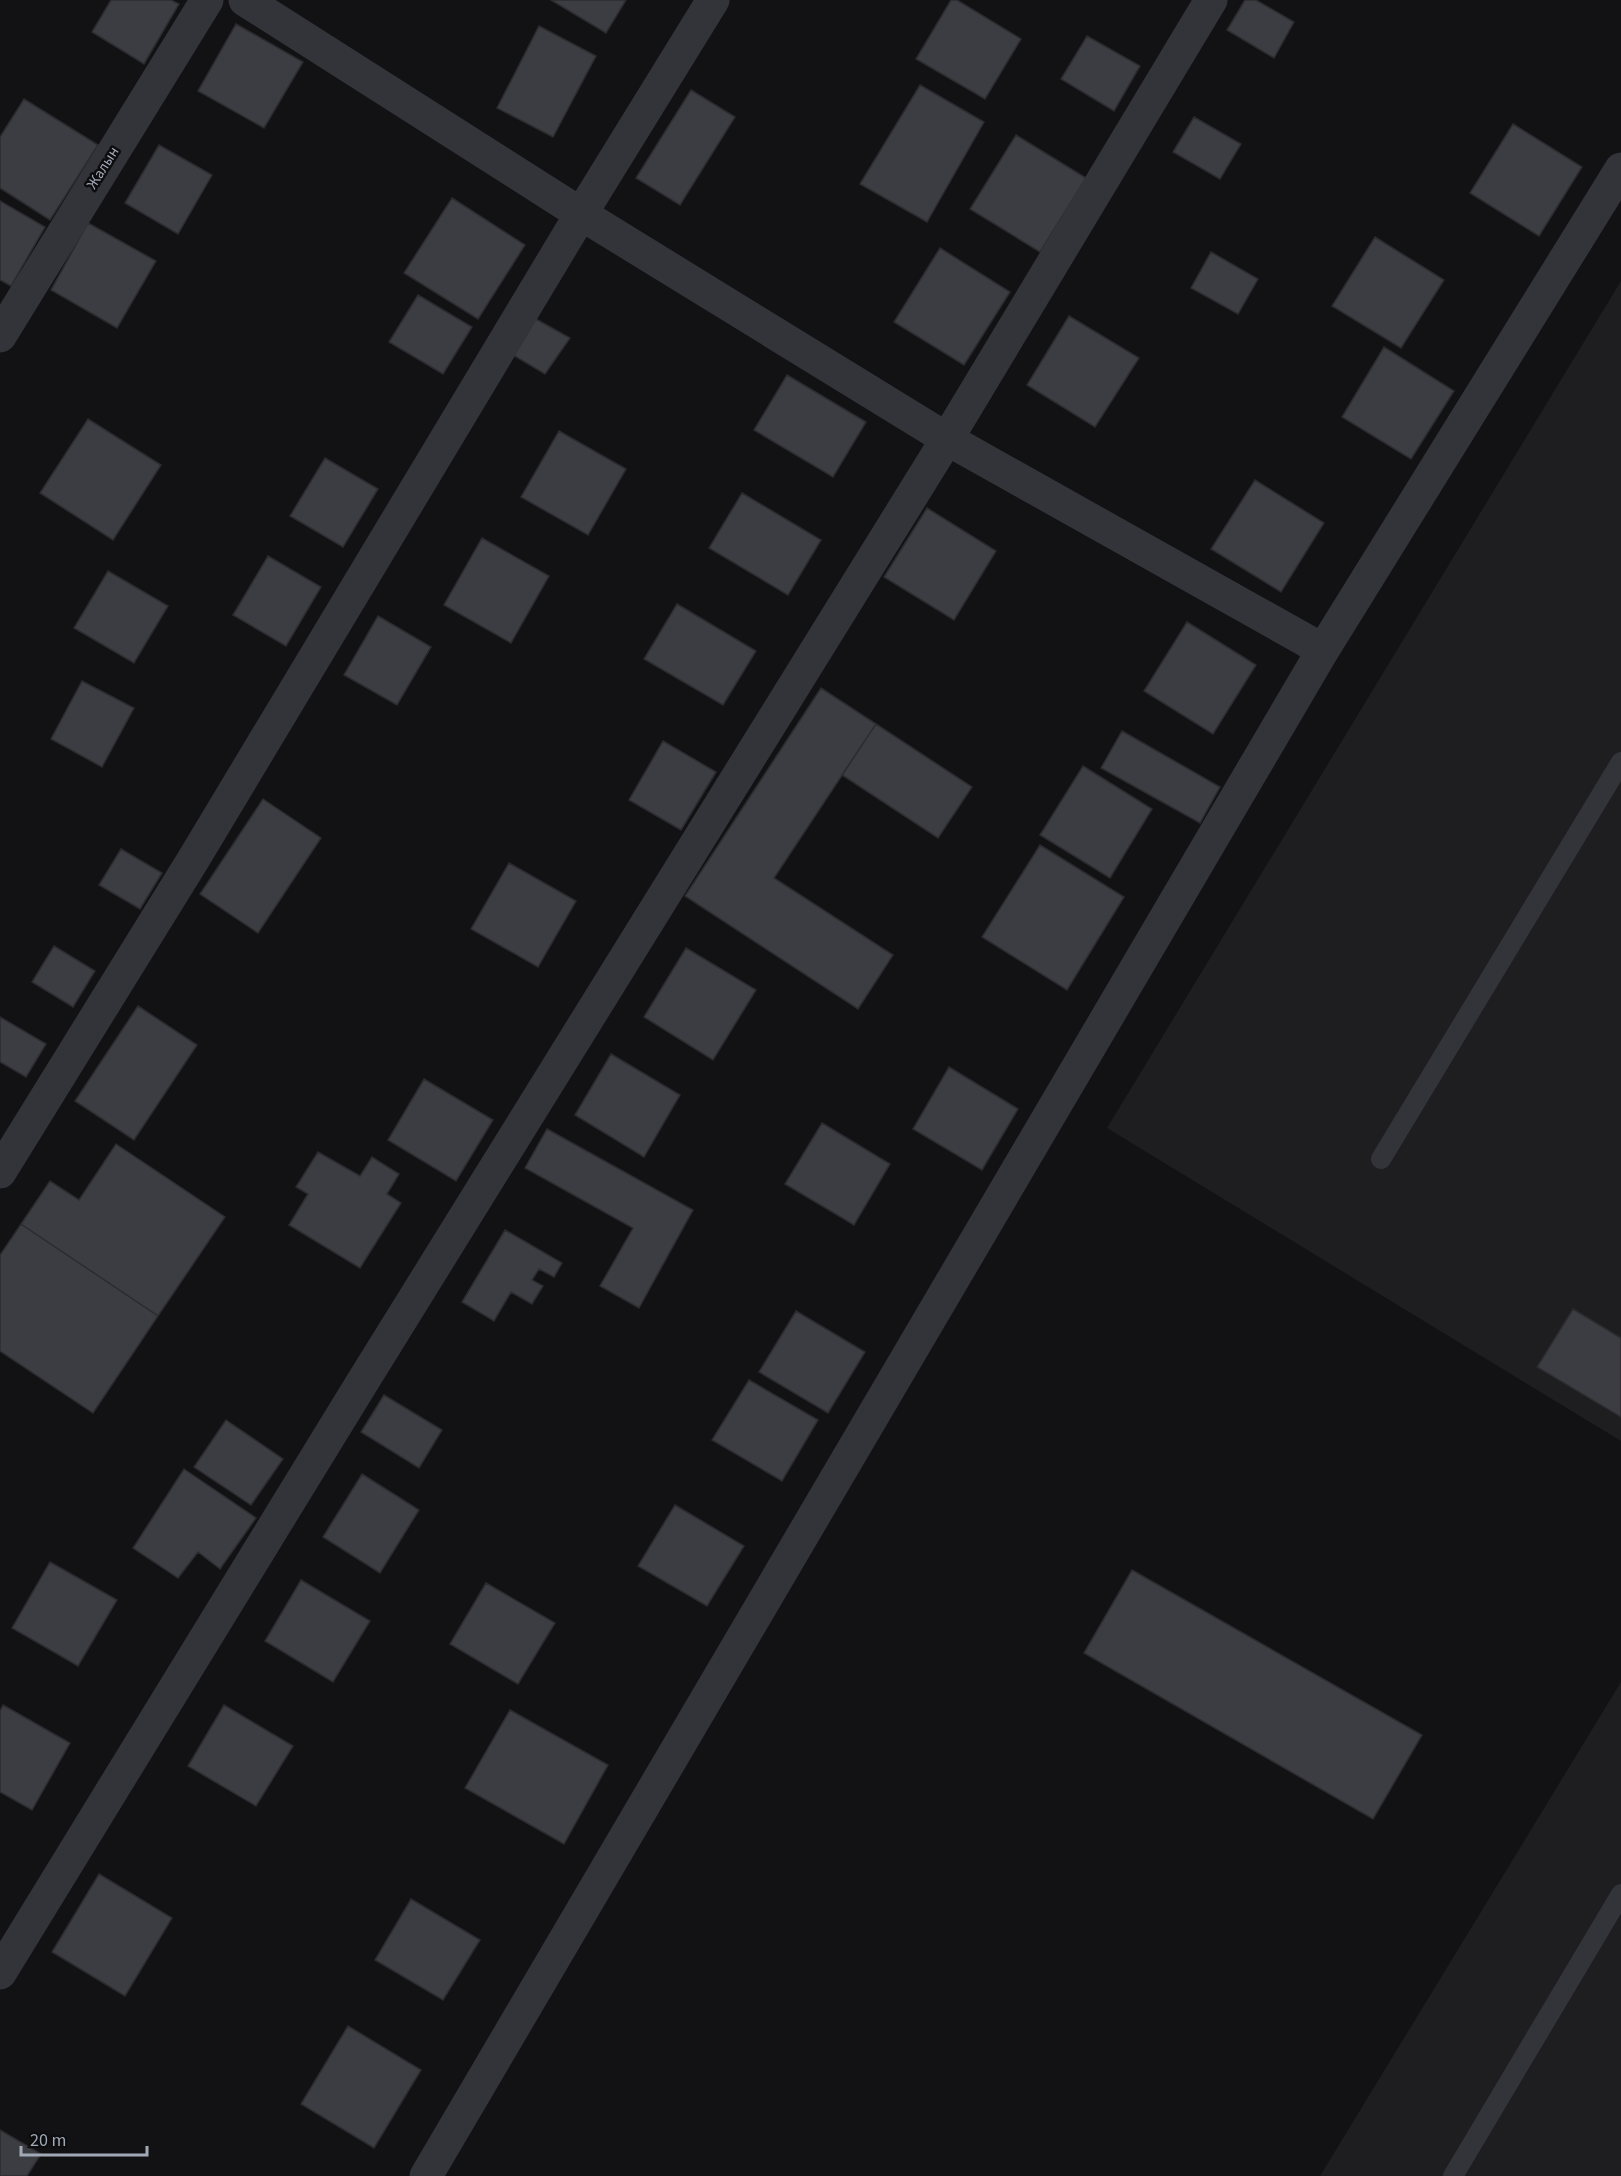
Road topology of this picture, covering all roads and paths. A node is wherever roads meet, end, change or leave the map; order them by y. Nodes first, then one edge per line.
1 (207, 0) edge
2 (245, 0) edge
3 (713, 0) edge
4 (1211, 0) edge
5 (1621, 169) edge
6 (581, 214) junction
7 (0, 336) edge
8 (947, 439) junction
9 (1323, 650) junction
10 (1621, 762) edge
11 (1381, 1159) dead end
12 (0, 1172) edge
13 (1621, 1894) edge
14 (0, 1973) edge
15 (426, 2176) edge
16 (1453, 2176) edge

1 - 7 street, Жалын
2 - 6 street
3 - 6 street
4 - 8 street
5 - 9 street
6 - 8 street
6 - 12 street
8 - 9 street
8 - 14 street
9 - 15 street
10 - 11 lane
13 - 16 lane

